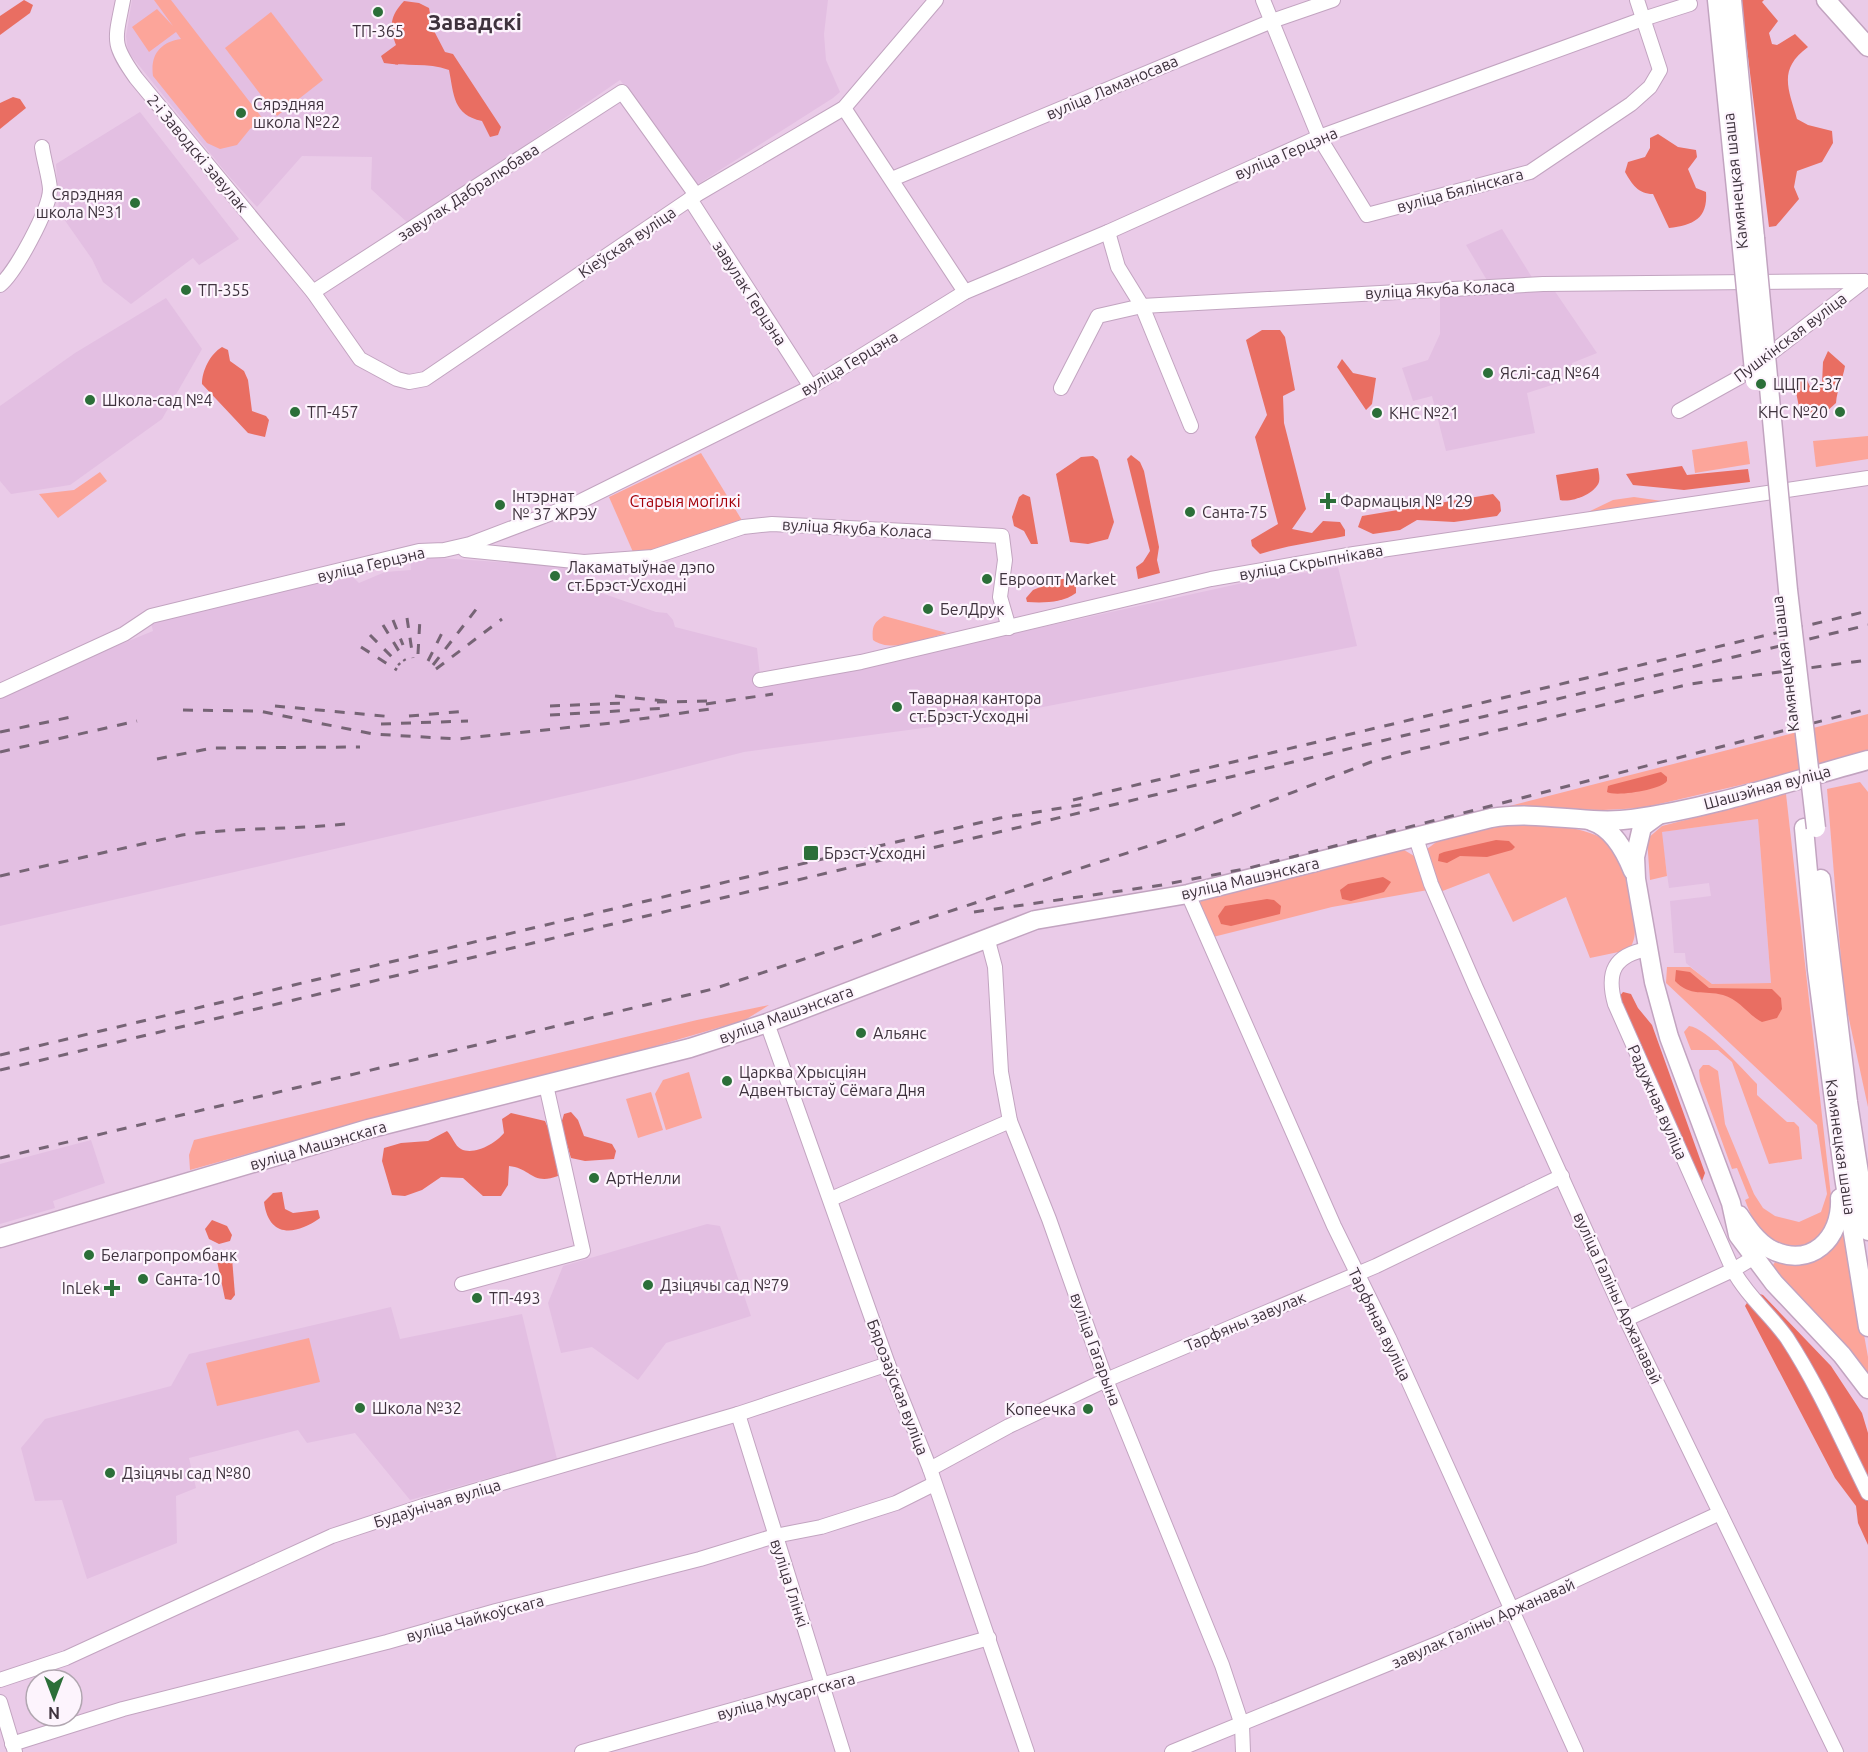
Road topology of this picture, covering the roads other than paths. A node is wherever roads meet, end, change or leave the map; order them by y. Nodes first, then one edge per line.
1 (123, 0) edge
2 (936, 0) edge
3 (1263, 0) edge
4 (1334, 0) edge
5 (1637, 0) edge
6 (1717, 0) edge
7 (1732, 0) edge
8 (1826, 0) edge
9 (1690, 4) dead end
10 (1643, 19) junction
11 (1272, 21) junction
12 (1868, 47) edge
13 (622, 92) joint
14 (844, 108) junction
15 (1319, 136) junction
16 (42, 147) dead end
17 (892, 179) junction
18 (693, 197) junction
19 (1108, 232) junction
20 (1748, 239) junction
21 (1866, 280) edge
22 (0, 285) edge
23 (313, 292) junction
24 (965, 292) junction
25 (1142, 306) junction
26 (811, 387) junction
27 (1061, 388) dead end
28 (1679, 411) dead end
29 (1191, 426) dead end
30 (1868, 478) edge
31 (444, 550) junction
32 (1009, 628) junction
33 (760, 680) dead end
34 (0, 691) edge
35 (1868, 760) edge
36 (1575, 817) junction
37 (1632, 827) junction
38 (1416, 838) junction
39 (1616, 840) junction
40 (1636, 879) junction
41 (1188, 894) junction
42 (987, 937) junction
43 (1648, 949) junction
44 (767, 1023) junction
45 (546, 1085) junction
46 (1841, 1103) junction
47 (1010, 1122) junction
48 (1562, 1176) junction
49 (1868, 1188) edge
50 (831, 1199) junction
51 (1731, 1203) junction
52 (1868, 1231) edge
53 (0, 1238) edge
54 (1753, 1258) junction
55 (1733, 1270) junction
56 (1356, 1274) junction
57 (462, 1284) dead end
58 (1627, 1319) junction
59 (1868, 1327) edge
60 (888, 1364) junction
61 (1106, 1380) junction
62 (1868, 1389) edge
63 (738, 1414) junction
64 (930, 1469) junction
65 (934, 1484) junction
66 (1868, 1493) edge
67 (1720, 1512) junction
68 (775, 1536) junction
69 (1512, 1611) junction
70 (989, 1638) junction
71 (0, 1680) edge
72 (822, 1687) junction
73 (0, 1702) edge
74 (1242, 1725) junction
75 (14, 1748) edge
76 (582, 1752) edge
77 (843, 1752) edge
78 (1027, 1752) edge
79 (1172, 1752) edge
80 (1243, 1752) edge
81 (1576, 1752) edge
82 (1836, 1752) edge

1 - 23 street, 2-і Заводскі завулак
2 - 14 street, Кіеўская вуліца
3 - 11 street, вуліца Бялінскага
4 - 11 street, вуліца Ламаносава
5 - 10 street, вуліца Бялінскага
6 - 20 main road, Камянецкая шаша
7 - 20 main road, Камянецкая шаша
8 - 12 main road
9 - 10 street, вуліца Герцэна
10 - 15 street, вуліца Герцэна
10 - 15 street, вуліца Бялінскага
11 - 15 street, вуліца Бялінскага
11 - 17 street, вуліца Ламаносава
13 - 18 street, завулак Герцэна
13 - 23 street, завулак Дабралюбава
14 - 17 street
14 - 18 street, Кіеўская вуліца
15 - 19 street, вуліца Герцэна
16 - 22 street
17 - 24 street
18 - 23 street, Кіеўская вуліца
18 - 26 street, завулак Герцэна
19 - 24 street, вуліца Герцэна
19 - 25 street
20 - 46 main road, Камянецкая шаша, bridge
21 - 25 street, вуліца Якуба Коласа
21 - 28 street, Пушкінская вуліца
24 - 26 street, вуліца Герцэна
25 - 27 street, вуліца Якуба Коласа
25 - 29 street
26 - 31 street, вуліца Герцэна
30 - 32 street, вуліца Скрыпнікава
31 - 32 street, вуліца Якуба Коласа
31 - 34 street, вуліца Герцэна
32 - 33 street, вуліца Скрыпнікава
35 - 37 main road, Шашэйная вуліца
36 - 37 main road, вуліца Машэнскага
36 - 38 main road, вуліца Машэнскага
36 - 39 main road, вуліца Машэнскага
37 - 39 main road
37 - 40 main road
38 - 41 main road, вуліца Машэнскага
38 - 48 street, вуліца Галіны Аржанавай
39 - 40 main road
40 - 43 main road
41 - 42 main road, вуліца Машэнскага
41 - 56 street, Тарфяная вуліца
42 - 44 main road, вуліца Машэнскага
42 - 47 street, вуліца Гагарына
43 - 51 main road
43 - 55 street, Радужная вуліца
44 - 45 main road, вуліца Машэнскага
44 - 50 street, Бярозаўская вуліца
45 - 53 main road, вуліца Машэнскага
45 - 57 street
46 - 49 main road
46 - 51 main road
46 - 52 main road, Камянецкая шаша
46 - 59 main road, Камянецкая шаша
47 - 50 street
47 - 61 street, вуліца Гагарына
48 - 56 street, Тарфяны завулак
48 - 58 street, вуліца Галіны Аржанавай
50 - 60 street, Бярозаўская вуліца
51 - 54 main road
54 - 55 street
54 - 62 main road
55 - 58 street
55 - 66 street, Радужная вуліца
56 - 61 street, Тарфяны завулак
56 - 69 street, Тарфяная вуліца
58 - 67 street, вуліца Галіны Аржанавай
60 - 63 street, Будаўнічая вуліца
60 - 64 street, Бярозаўская вуліца
61 - 64 street, Тарфяны завулак
61 - 74 street, вуліца Гагарына
63 - 68 street, вуліца Глінкі
63 - 71 street, Будаўнічая вуліца
64 - 65 street, Бярозаўская вуліца
65 - 68 street, вуліца Чайкоўскага
65 - 70 street, Бярозаўская вуліца
67 - 69 street, завулак Галіны Аржанавай
67 - 82 street, вуліца Галіны Аржанавай
68 - 72 street, вуліца Глінкі
68 - 75 street, вуліца Чайкоўскага
69 - 74 street, завулак Галіны Аржанавай
69 - 81 street, Тарфяная вуліца
70 - 72 street, вуліца Мусаргскага
70 - 78 street, Бярозаўская вуліца
72 - 76 street, вуліца Мусаргскага
72 - 77 street, вуліца Глінкі
73 - 75 street
74 - 79 street, завулак Галіны Аржанавай
74 - 80 street, вуліца Гагарына

